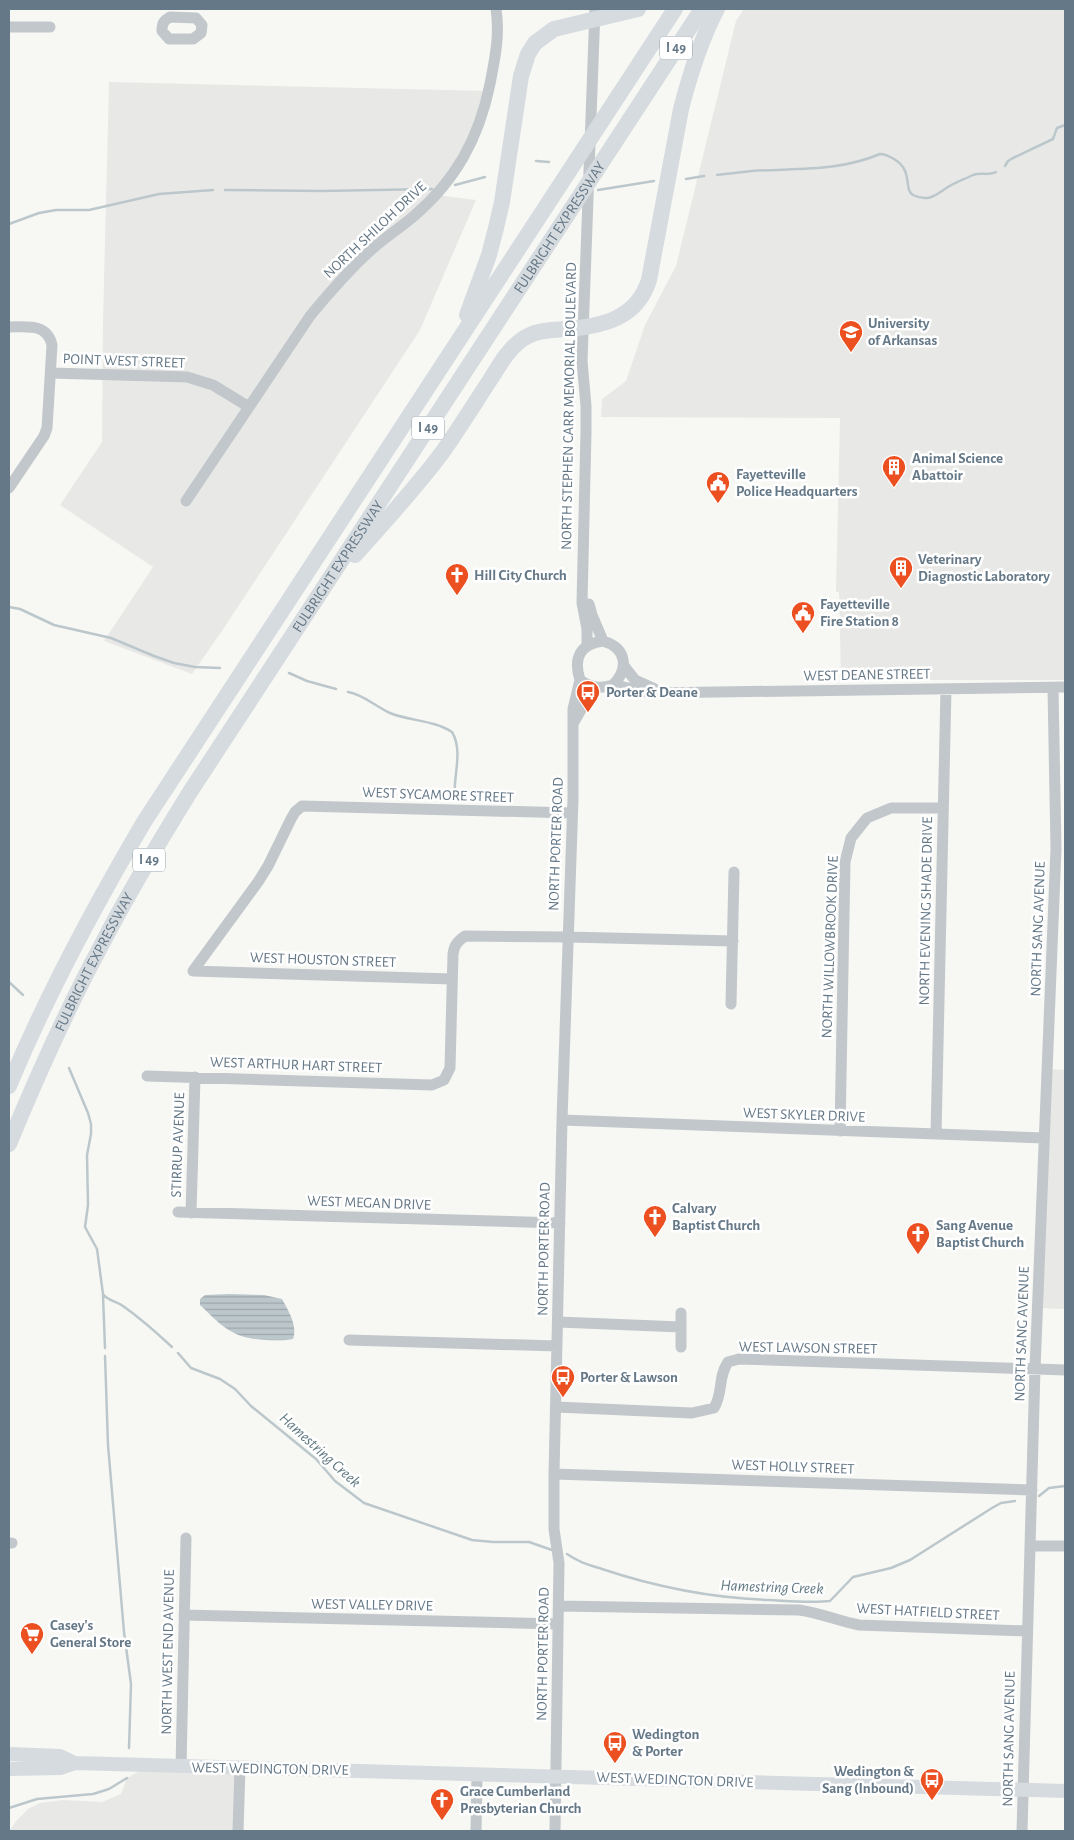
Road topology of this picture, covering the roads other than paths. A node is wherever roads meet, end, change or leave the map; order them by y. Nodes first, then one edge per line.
1 (496, 9) edge
2 (638, 9) edge
3 (675, 9) edge
4 (702, 9) edge
5 (717, 9) edge
6 (595, 13) edge
7 (9, 27) edge
8 (50, 27) dead end
9 (9, 326) edge
10 (582, 327) junction
11 (453, 349) junction
12 (51, 373) junction
13 (249, 407) junction
14 (9, 488) edge
15 (186, 501) dead end
16 (320, 593) junction
17 (583, 594) junction
18 (603, 641) junction
19 (586, 646) junction
20 (624, 666) junction
21 (580, 680) junction
22 (613, 685) junction
23 (597, 688) junction
24 (1053, 688) junction
25 (1065, 688) edge
26 (946, 689) junction
27 (669, 693) junction
28 (574, 722) junction
29 (943, 808) junction
30 (572, 814) junction
31 (734, 872) dead end
32 (568, 937) junction
33 (733, 941) junction
34 (193, 971) joint
35 (452, 979) junction
36 (731, 1004) dead end
37 (147, 1076) dead end
38 (194, 1077) junction
39 (9, 1086) edge
40 (562, 1120) junction
41 (840, 1131) junction
42 (936, 1134) junction
43 (1044, 1138) junction
44 (9, 1144) edge
45 (178, 1212) dead end
46 (191, 1212) junction
47 (560, 1223) junction
48 (682, 1313) dead end
49 (558, 1322) junction
50 (681, 1327) junction
51 (349, 1340) dead end
52 (557, 1346) junction
53 (681, 1347) dead end
54 (1035, 1369) junction
55 (1065, 1370) edge
56 (556, 1407) junction
57 (554, 1474) junction
58 (1032, 1490) junction
59 (186, 1538) dead end
60 (1030, 1546) junction
61 (1065, 1546) edge
62 (559, 1606) junction
63 (184, 1615) junction
64 (558, 1624) junction
65 (1027, 1631) junction
66 (9, 1754) edge
67 (75, 1763) junction
68 (181, 1767) junction
69 (240, 1768) junction
70 (9, 1769) edge
71 (478, 1775) junction
72 (556, 1777) junction
73 (1023, 1790) junction
74 (1065, 1791) edge
75 (238, 1831) edge
76 (476, 1831) edge
77 (555, 1831) edge
78 (1022, 1831) edge

1 - 13 street, NORTH SHILOH DRIVE
2 - 6 highway
3 - 11 highway, FULBRIGHT EXPRESSWAY / I 49
4 - 16 highway, FULBRIGHT EXPRESSWAY / I 49
5 - 10 highway
6 - 10 street, NORTH STEPHEN CARR MEMORIAL BOULEVARD
6 - 11 highway
7 - 8 street
9 - 12 street
10 - 16 highway
10 - 17 street, NORTH STEPHEN CARR MEMORIAL BOULEVARD
11 - 39 highway, FULBRIGHT EXPRESSWAY / I 49
12 - 13 street, POINT WEST STREET
12 - 14 street
13 - 15 street, NORTH SHILOH DRIVE
16 - 44 highway, FULBRIGHT EXPRESSWAY / I 49
17 - 18 street, NORTH STEPHEN CARR MEMORIAL BOULEVARD
17 - 19 street, NORTH STEPHEN CARR MEMORIAL BOULEVARD
18 - 19 street
18 - 20 street
19 - 21 street
20 - 22 street
20 - 27 street, WEST DEANE STREET
21 - 23 street
21 - 28 street, NORTH PORTER ROAD
22 - 23 street
22 - 27 street, WEST DEANE STREET
23 - 28 street, NORTH PORTER ROAD
24 - 25 street, WEST DEANE STREET
24 - 26 street, WEST DEANE STREET
24 - 43 street, NORTH SANG AVENUE
26 - 27 street, WEST DEANE STREET
26 - 29 street, NORTH EVENING SHADE DRIVE
28 - 30 street, NORTH PORTER ROAD
29 - 41 street, NORTH WILLOWBROOK DRIVE
29 - 42 street, NORTH EVENING SHADE DRIVE
30 - 32 street, NORTH PORTER ROAD
30 - 34 street, WEST SYCAMORE STREET
31 - 33 street
32 - 33 street
32 - 35 street
32 - 40 street, NORTH PORTER ROAD
33 - 36 street
34 - 35 street, WEST HOUSTON STREET
35 - 38 street, WEST ARTHUR HART STREET
37 - 38 street, WEST ARTHUR HART STREET
38 - 46 street, STIRRUP AVENUE
40 - 41 street, WEST SKYLER DRIVE
40 - 47 street, NORTH PORTER ROAD
41 - 42 street, WEST SKYLER DRIVE
42 - 43 street, WEST SKYLER DRIVE
43 - 54 street, NORTH SANG AVENUE
45 - 46 street, WEST MEGAN DRIVE
46 - 47 street, WEST MEGAN DRIVE
47 - 49 street, NORTH PORTER ROAD
48 - 50 street
49 - 50 street
49 - 52 street, NORTH PORTER ROAD
50 - 53 street
51 - 52 street
52 - 56 street, NORTH PORTER ROAD
54 - 55 street, WEST LAWSON STREET
54 - 56 street, WEST LAWSON STREET
54 - 58 street, NORTH SANG AVENUE
56 - 57 street, NORTH PORTER ROAD
57 - 58 street, WEST HOLLY STREET
57 - 62 street, NORTH PORTER ROAD
58 - 60 street, NORTH SANG AVENUE
59 - 63 street, NORTH WEST END AVENUE
60 - 61 street
60 - 65 street, NORTH SANG AVENUE
62 - 64 street, NORTH PORTER ROAD
62 - 65 street, WEST HATFIELD STREET
63 - 64 street, WEST VALLEY DRIVE
63 - 68 street, NORTH WEST END AVENUE
64 - 72 street, NORTH PORTER ROAD
65 - 73 street, NORTH SANG AVENUE
66 - 67 main road, WEST WEDINGTON DRIVE
67 - 68 main road, WEST WEDINGTON DRIVE
67 - 70 main road, WEST WEDINGTON DRIVE
68 - 69 main road, WEST WEDINGTON DRIVE
69 - 71 main road, WEST WEDINGTON DRIVE
69 - 75 street
71 - 72 main road, WEST WEDINGTON DRIVE
71 - 76 street
72 - 73 main road, WEST WEDINGTON DRIVE
72 - 77 street, NORTH PORTER ROAD
73 - 74 main road, WEST WEDINGTON DRIVE
73 - 78 street, NORTH SANG AVENUE

